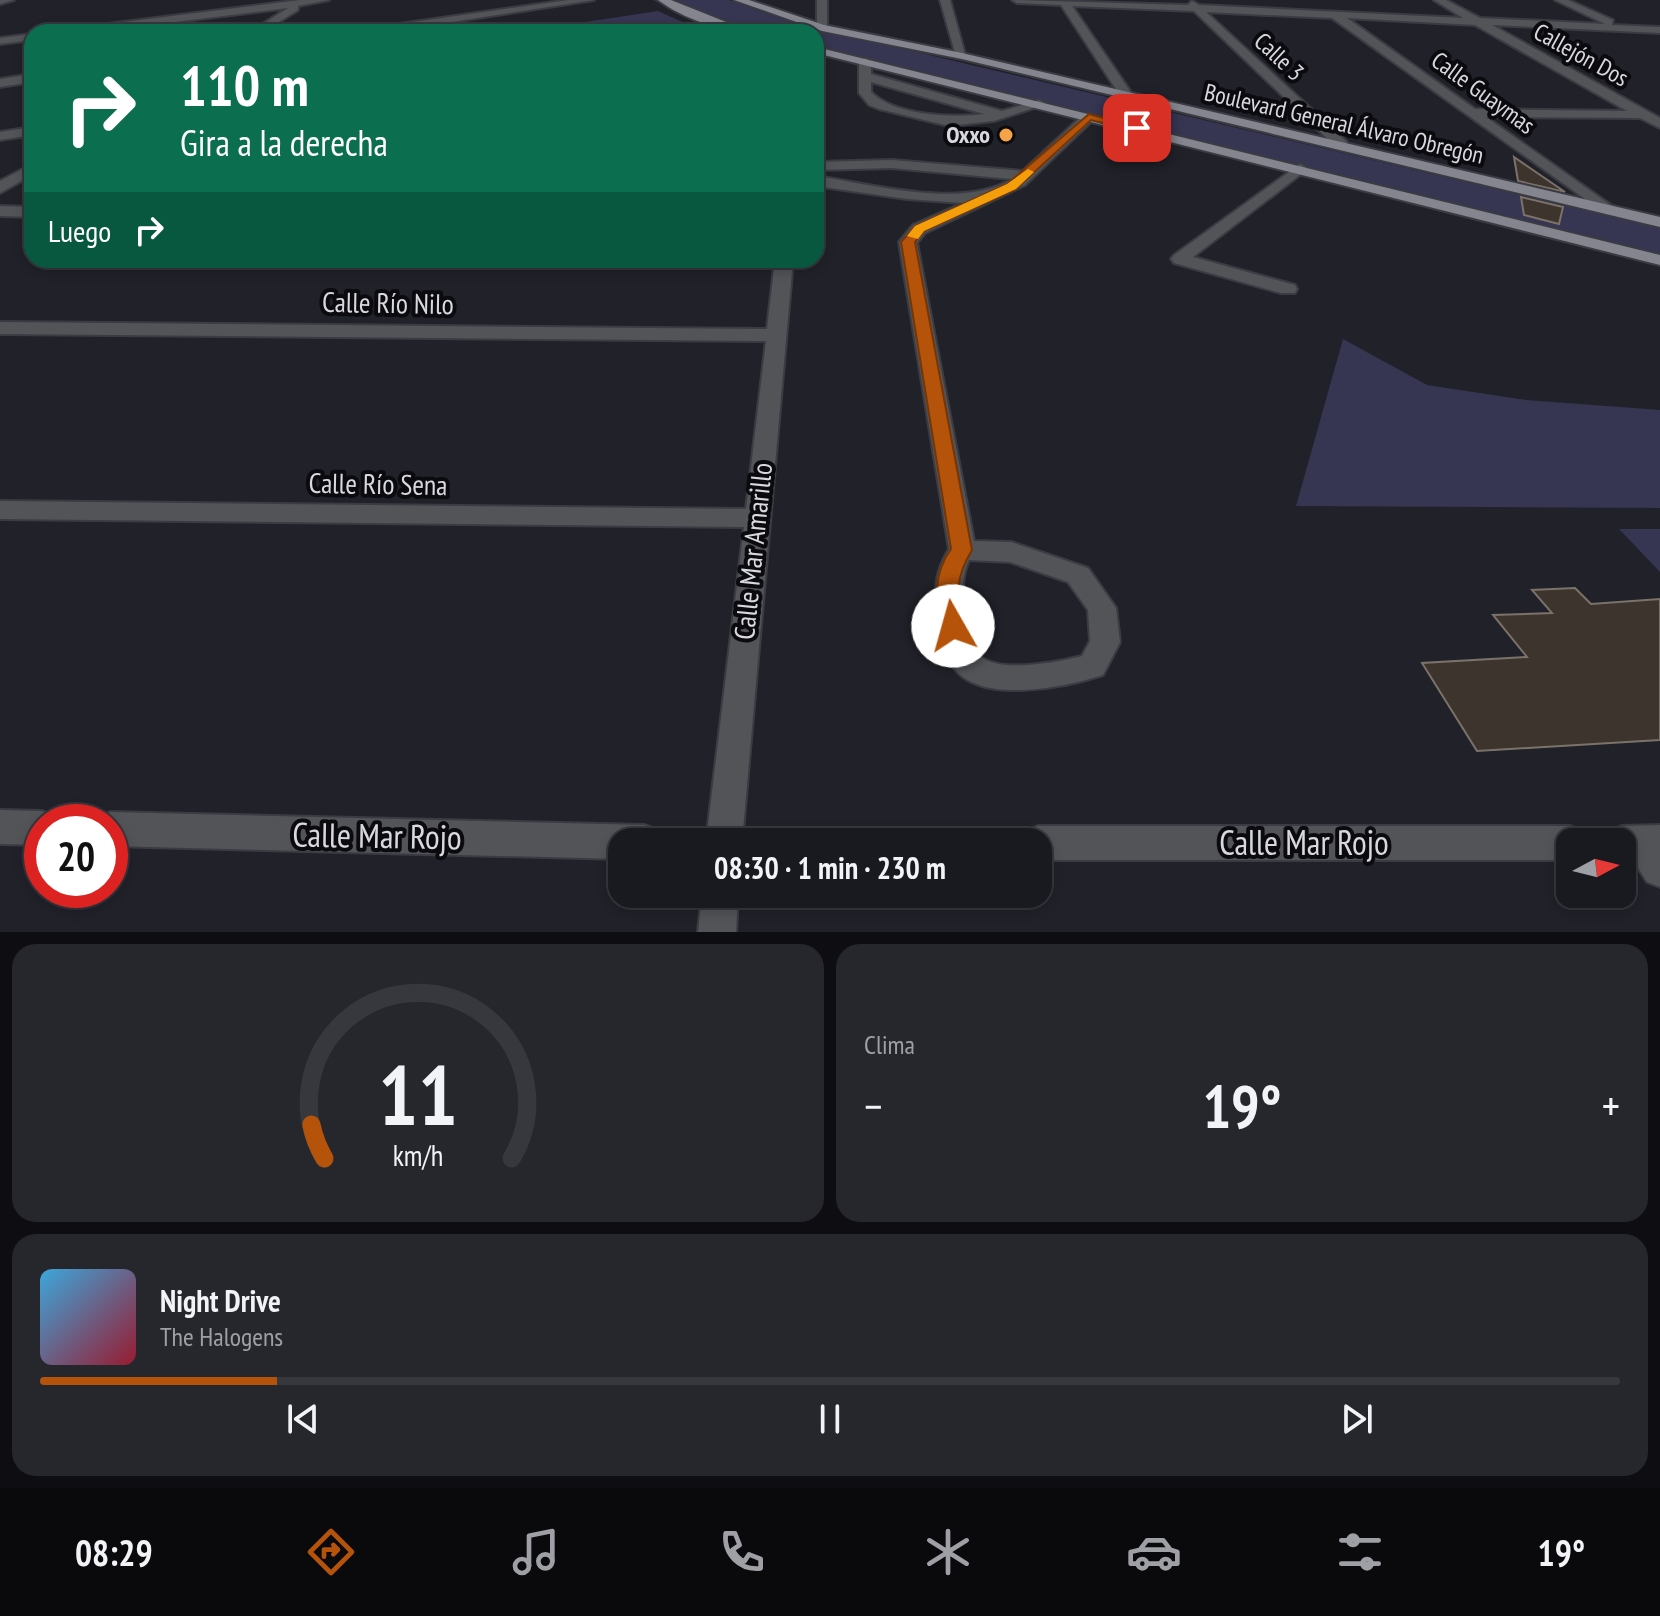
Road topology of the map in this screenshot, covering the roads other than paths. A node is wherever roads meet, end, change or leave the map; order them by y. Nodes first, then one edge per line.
1 (9, 0) edge
2 (324, 0) edge
3 (589, 0) edge
4 (663, 0) edge
5 (739, 0) edge
6 (822, 0) edge
7 (945, 0) edge
8 (1017, 0) edge
9 (1439, 0) edge
10 (1560, 0) edge
11 (0, 1) edge
12 (306, 1) edge
13 (1064, 1) edge
14 (1318, 2) dead end
15 (1411, 2) edge
16 (1359, 3) dead end
17 (1193, 4) edge
18 (1333, 14) junction
19 (1402, 14) junction
20 (1470, 20) junction
21 (129, 24) edge
22 (268, 24) edge
23 (420, 24) edge
24 (722, 24) edge
25 (810, 24) edge
26 (822, 24) edge
27 (824, 28) edge
28 (1622, 28) junction
29 (1660, 30) edge
30 (24, 38) edge
31 (0, 41) edge
32 (1660, 45) edge
33 (824, 53) edge
34 (962, 56) junction
35 (865, 69) junction
36 (24, 79) edge
37 (0, 83) edge
38 (1126, 94) junction
39 (1039, 104) junction
40 (1473, 113) junction
41 (1002, 115) junction
42 (1643, 115) junction
43 (1660, 115) edge
44 (1089, 117) junction
45 (1660, 124) edge
46 (24, 132) edge
47 (0, 136) edge
48 (1342, 145) junction
49 (824, 166) edge
50 (1300, 168) junction
51 (24, 174) edge
52 (1024, 176) junction
53 (824, 182) edge
54 (0, 188) edge
55 (992, 196) junction
56 (1606, 209) junction
57 (0, 211) edge
58 (24, 212) edge
59 (1660, 222) edge
60 (1660, 260) edge
61 (783, 268) edge
62 (1288, 289) dead end
63 (0, 328) edge
64 (776, 335) junction
65 (0, 510) edge
66 (755, 518) junction
67 (962, 550) junction
68 (0, 827) edge
69 (24, 828) edge
70 (725, 828) edge
71 (128, 829) edge
72 (608, 841) edge
73 (1052, 843) edge
74 (1556, 843) edge
75 (719, 908) edge
76 (717, 932) edge

1 - 11 street
2 - 12 street
3 - 23 street
4 - 24 main road
5 - 25 main road, Boulevard General Álvaro Obregón
6 - 26 street
7 - 34 street
8 - 13 street
9 - 20 street, Callejón Dos
10 - 28 street
12 - 21 street
12 - 22 street
13 - 17 street
13 - 38 street
14 - 18 street, Calle Guaymas
15 - 19 street
16 - 19 street
17 - 18 street
17 - 48 street, Calle 3
18 - 19 street
18 - 40 street, Calle Guaymas
19 - 20 street
20 - 28 street
20 - 42 street, Callejón Dos
27 - 34 main road, Boulevard General Álvaro Obregón
28 - 29 street
28 - 32 street
30 - 31 street
33 - 35 main road, Boulevard General Álvaro Obregón
34 - 38 main road, Boulevard General Álvaro Obregón
35 - 39 main road, Boulevard General Álvaro Obregón
35 - 41 street
35 - 41 street
36 - 37 street
38 - 48 main road, Boulevard General Álvaro Obregón
39 - 41 street
39 - 44 main road, Boulevard General Álvaro Obregón
40 - 42 street
40 - 56 street, Calle Guaymas
42 - 43 street
42 - 45 street, Callejón Dos
44 - 50 main road, Boulevard General Álvaro Obregón
44 - 52 street
46 - 47 street
48 - 56 main road, Boulevard General Álvaro Obregón
49 - 52 street
50 - 60 main road, Boulevard General Álvaro Obregón
50 - 62 street
51 - 54 street
52 - 55 street
53 - 55 street
55 - 67 street
56 - 59 main road, Boulevard General Álvaro Obregón
57 - 58 street
61 - 64 street, Calle Mar Amarillo
63 - 64 street, Calle Río Nilo
64 - 66 street, Calle Mar Amarillo
65 - 66 street, Calle Río Sena
66 - 70 street, Calle Mar Amarillo
67 - 67 street
68 - 69 street
71 - 72 street, Calle Mar Rojo
73 - 74 street, Calle Mar Rojo
75 - 76 street

